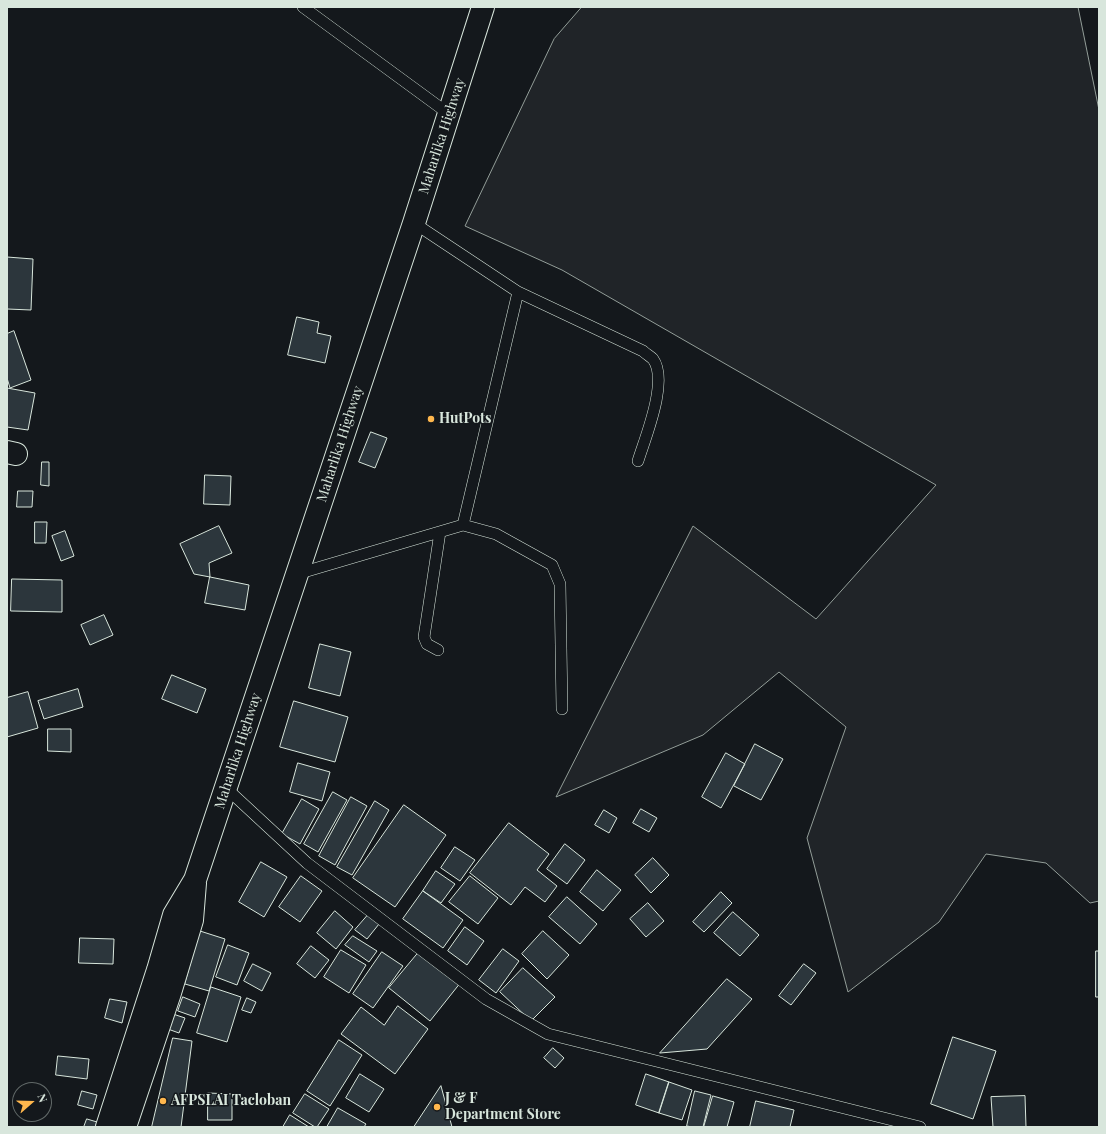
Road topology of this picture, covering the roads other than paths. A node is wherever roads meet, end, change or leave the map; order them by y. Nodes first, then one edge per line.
1 (302, 7) edge
2 (483, 7) edge
3 (449, 114) junction
4 (414, 223) junction
5 (518, 292) junction
6 (638, 461) dead end
7 (463, 525) junction
8 (440, 532) junction
9 (297, 574) junction
10 (438, 650) dead end
11 (562, 709) dead end
12 (226, 788) junction
13 (195, 880) junction
14 (106, 1127) edge
15 (125, 1127) edge
16 (920, 1127) edge

1 - 3 lane
2 - 3 highway, Maharlika Highway
3 - 4 highway, Maharlika Highway
4 - 5 lane
4 - 9 highway, Maharlika Highway
5 - 6 lane
5 - 7 lane
7 - 8 lane
7 - 11 lane
8 - 9 lane
8 - 10 lane
9 - 12 highway, Maharlika Highway
12 - 13 highway, Maharlika Highway
12 - 16 lane
13 - 14 highway, Maharlika Highway
13 - 15 highway, Maharlika Highway

